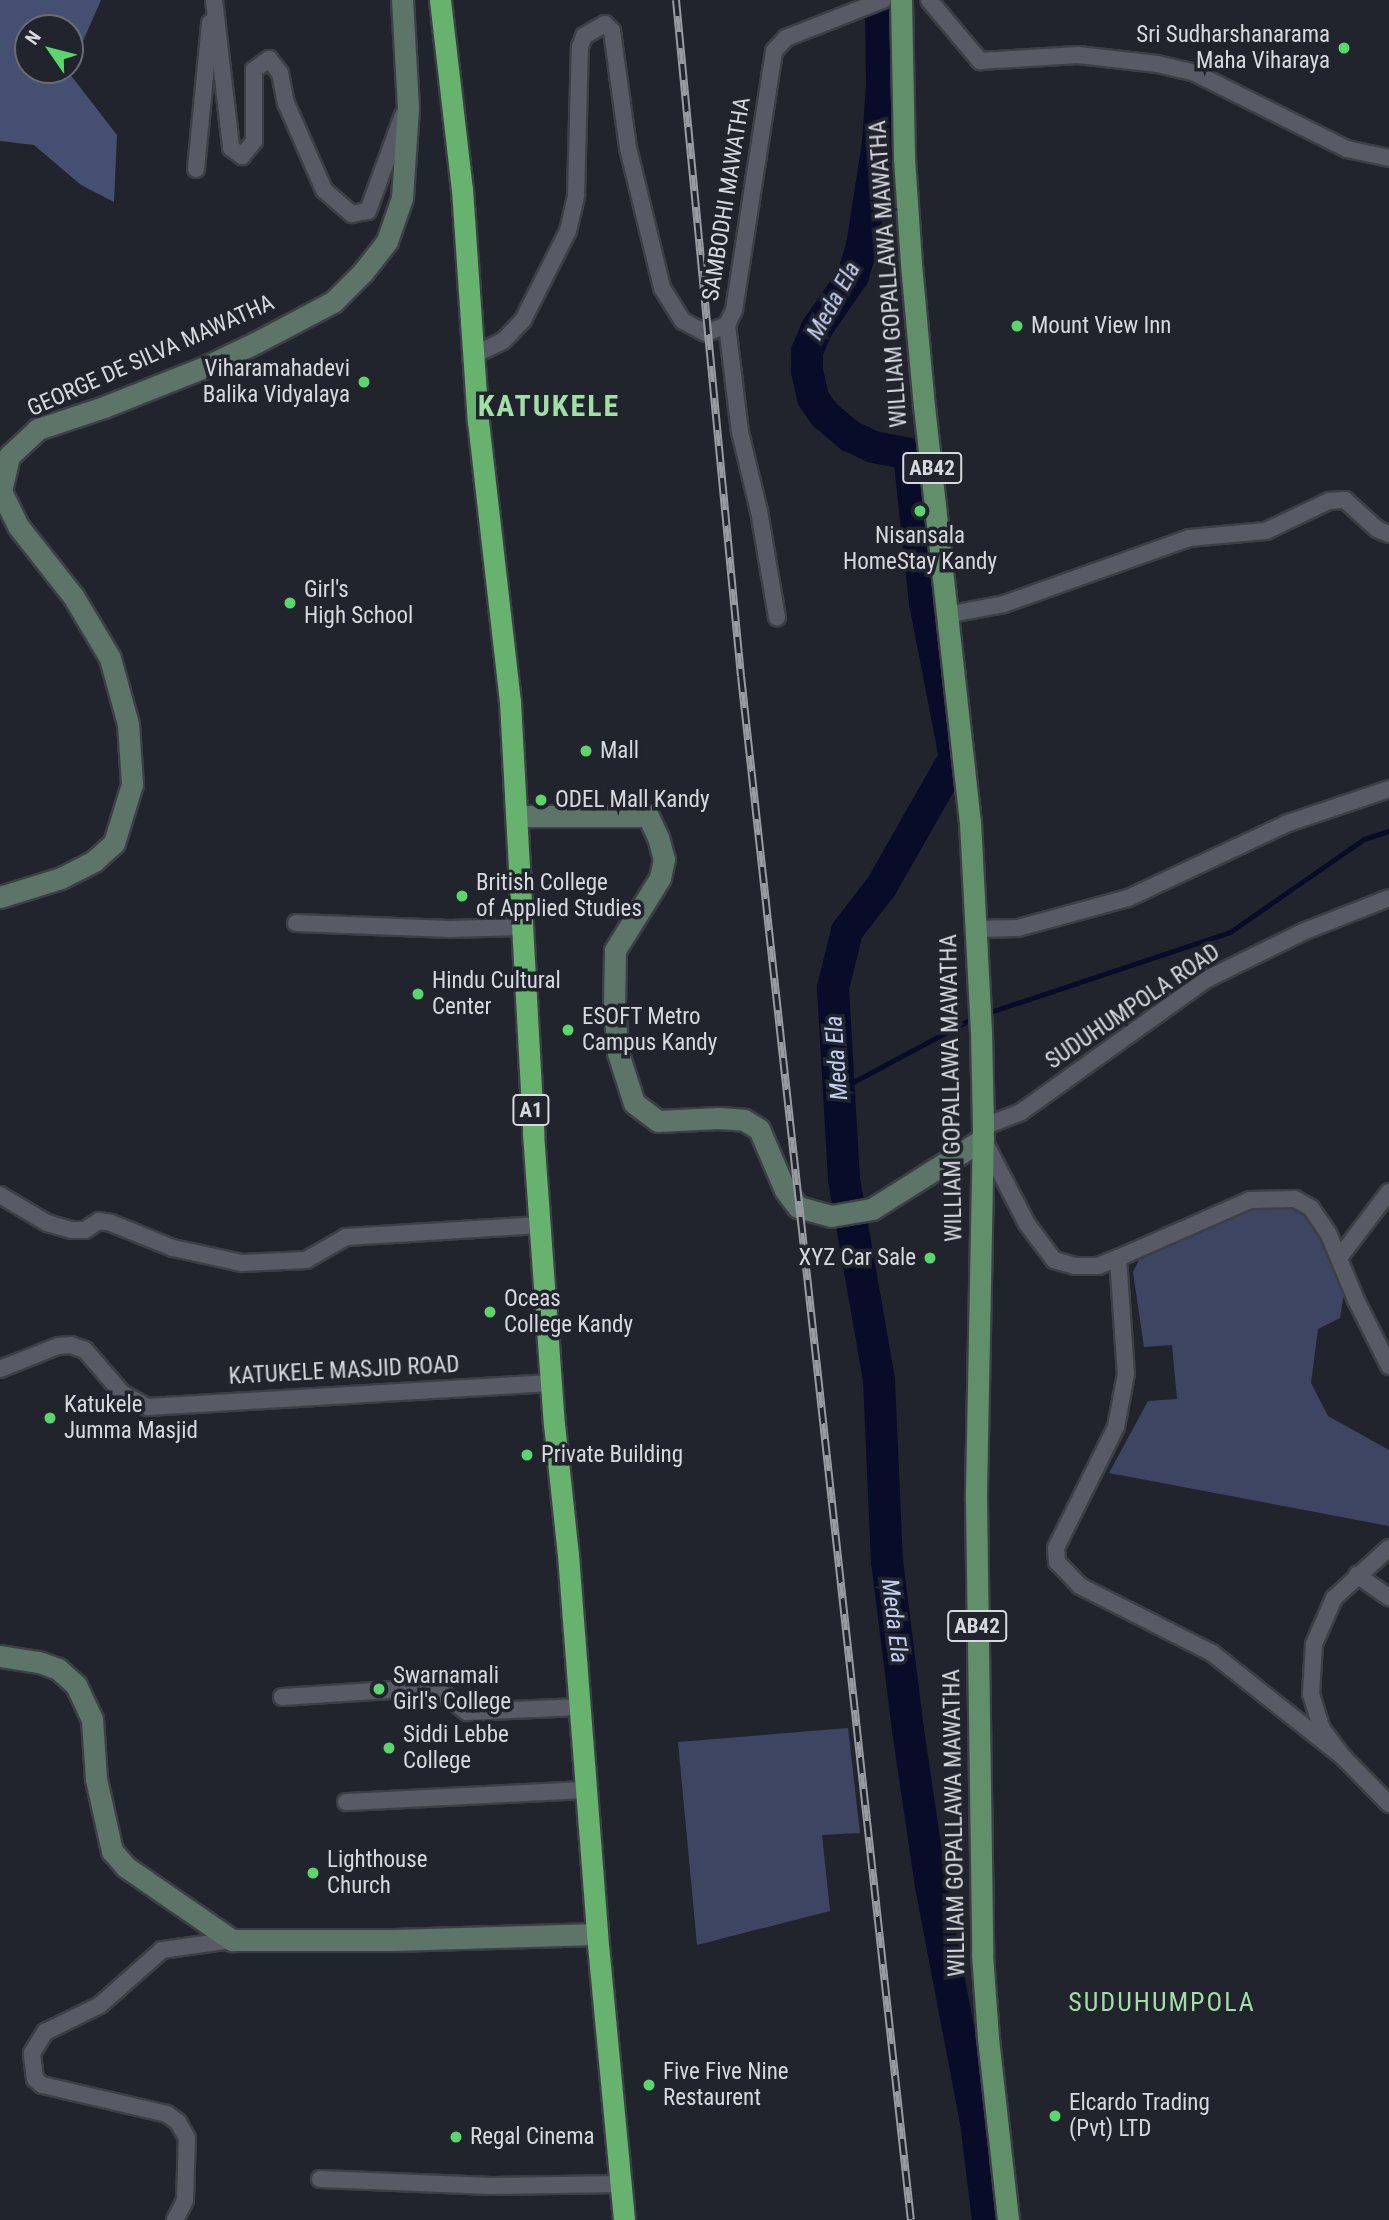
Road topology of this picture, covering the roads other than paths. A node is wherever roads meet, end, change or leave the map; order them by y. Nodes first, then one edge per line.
1 (214, 0) edge
2 (402, 0) edge
3 (440, 0) edge
4 (883, 0) edge
5 (901, 0) edge
6 (929, 0) edge
7 (408, 107) junction
8 (1389, 158) edge
9 (196, 169) dead end
10 (727, 325) junction
11 (474, 355) junction
12 (1389, 534) edge
13 (946, 615) junction
14 (777, 617) dead end
15 (1389, 789) edge
16 (516, 816) junction
17 (0, 897) edge
18 (1389, 898) edge
19 (296, 923) dead end
20 (521, 927) junction
21 (975, 933) junction
22 (983, 1133) junction
23 (1389, 1192) edge
24 (0, 1195) edge
25 (18, 1206) junction
26 (0, 1208) edge
27 (541, 1225) junction
28 (1118, 1258) junction
29 (1339, 1258) junction
30 (1389, 1366) edge
31 (0, 1369) edge
32 (551, 1383) junction
33 (1389, 1548) edge
34 (1357, 1575) junction
35 (1389, 1597) edge
36 (0, 1656) edge
37 (282, 1697) dead end
38 (580, 1707) junction
39 (1343, 1757) junction
40 (587, 1790) junction
41 (346, 1802) dead end
42 (1389, 1804) edge
43 (597, 1934) junction
44 (232, 1940) junction
45 (320, 2179) dead end
46 (621, 2184) junction
47 (175, 2220) edge
48 (624, 2220) edge
49 (1008, 2220) edge

1 - 7 street
1 - 9 street
2 - 7 street, GEORGE DE SILVA MAWATHA
3 - 11 highway, A1
4 - 10 street, SAMBODHI MAWATHA
5 - 13 main road, WILLIAM GOPALLAWA MAWATHA / AB42
6 - 8 street
7 - 17 street, GEORGE DE SILVA MAWATHA
10 - 11 street, SAMBODHI MAWATHA
10 - 14 street
11 - 16 highway, A1
12 - 13 street
13 - 21 main road, WILLIAM GOPALLAWA MAWATHA / AB42
15 - 21 street
16 - 20 highway, A1
16 - 22 street
18 - 22 street, SUDUHUMPOLA ROAD
19 - 20 street
20 - 27 highway, A1
21 - 22 main road, WILLIAM GOPALLAWA MAWATHA / AB42
22 - 28 street
22 - 49 main road, WILLIAM GOPALLAWA MAWATHA / AB42
23 - 29 street
24 - 25 street
25 - 26 street
25 - 27 street
27 - 32 highway, A1
28 - 29 street
28 - 39 street
29 - 30 street
31 - 32 street, KATUKELE MASJID ROAD
32 - 38 highway, A1
33 - 34 street
34 - 35 street
34 - 39 street
36 - 44 street
37 - 38 street
38 - 40 highway, A1
39 - 42 street
40 - 41 street
40 - 43 highway, A1
43 - 44 street
43 - 46 highway, A1
44 - 47 street
45 - 46 street
46 - 48 highway, A1

